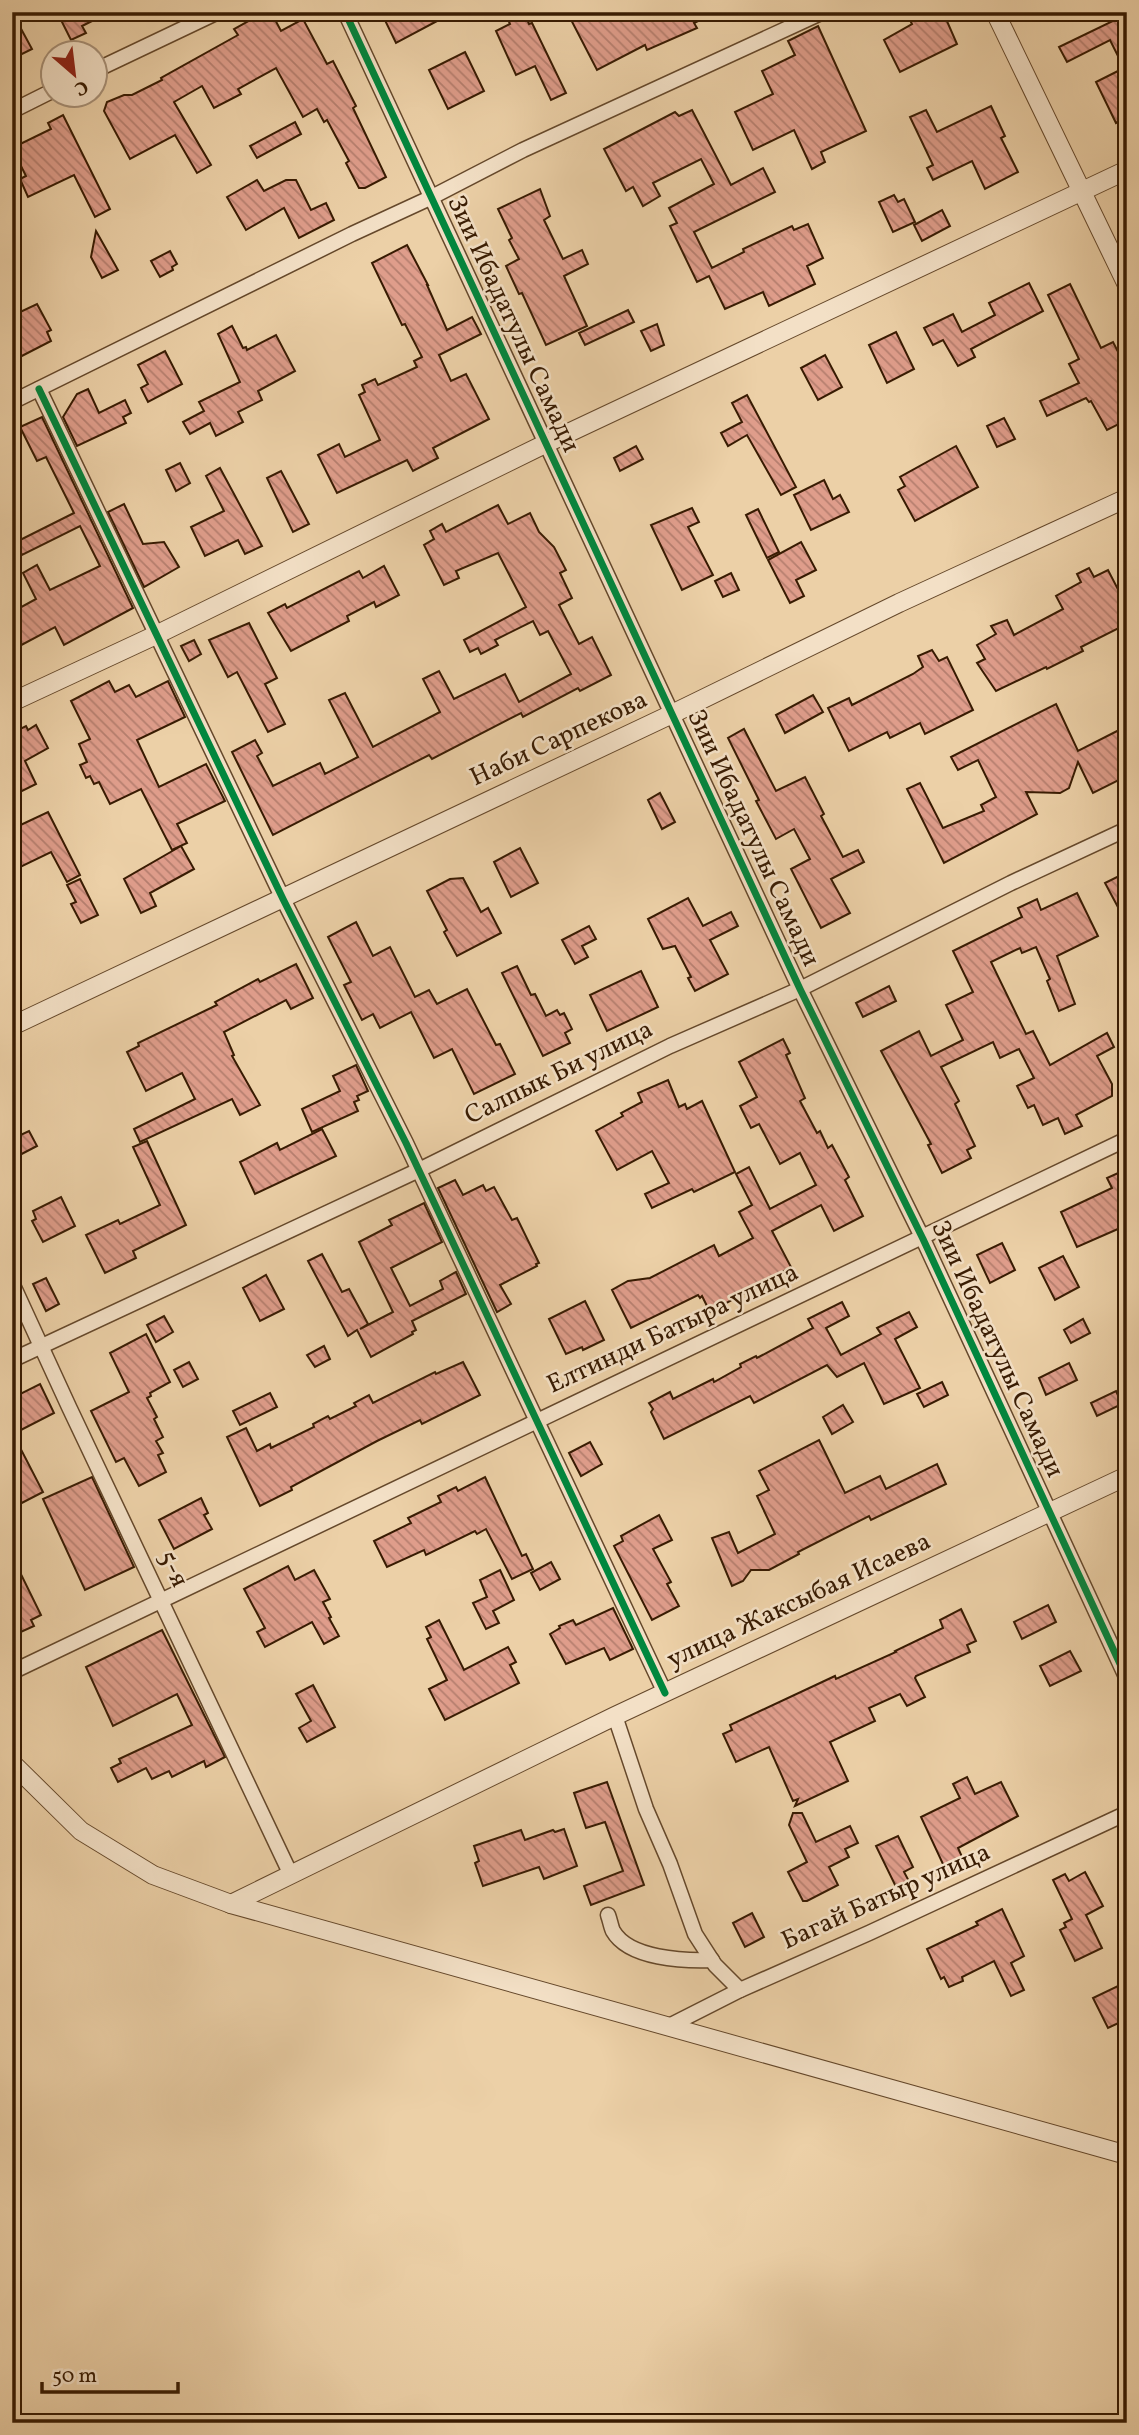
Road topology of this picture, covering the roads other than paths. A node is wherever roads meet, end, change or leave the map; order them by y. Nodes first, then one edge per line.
1 (218, 12) edge
2 (345, 12) edge
3 (823, 12) edge
4 (995, 12) edge
5 (108, 64) edge
6 (38, 98) edge
7 (12, 111) edge
8 (1127, 170) edge
9 (1082, 193) junction
10 (430, 198) junction
11 (1127, 285) edge
12 (39, 389) junction
13 (12, 402) edge
14 (547, 443) junction
15 (1127, 498) edge
16 (158, 634) junction
17 (12, 702) edge
18 (672, 714) junction
19 (1127, 829) edge
20 (283, 899) junction
21 (800, 989) junction
22 (12, 1026) edge
23 (1127, 1139) edge
24 (419, 1170) junction
25 (923, 1239) junction
26 (12, 1283) edge
27 (42, 1347) junction
28 (12, 1360) edge
29 (536, 1421) junction
30 (1127, 1476) edge
31 (1051, 1512) junction
32 (161, 1602) junction
33 (12, 1672) edge
34 (1127, 1679) edge
35 (665, 1693) junction
36 (615, 1716) junction
37 (12, 1763) edge
38 (1127, 1813) edge
39 (291, 1875) junction
40 (231, 1904) junction
41 (608, 1915) dead end
42 (712, 1960) junction
43 (740, 1990) junction
44 (667, 2026) junction
45 (1127, 2155) edge

1 - 5 street
2 - 10 street, Зии Ибадатулы Самади
3 - 10 street
4 - 9 street
6 - 7 street
8 - 9 street
9 - 11 street
9 - 14 street
10 - 12 street
10 - 14 street, Зии Ибадатулы Самади
12 - 13 street
12 - 16 street
14 - 16 street
14 - 18 street, Зии Ибадатулы Самади
15 - 18 street, Наби Сарпекова
16 - 17 street
16 - 20 street
18 - 20 street, Наби Сарпекова
18 - 21 street, Зии Ибадатулы Самади
19 - 21 street, Салпык Би улица
20 - 22 street, Наби Сарпекова
20 - 24 street
21 - 24 street, Салпык Би улица
21 - 25 street, Зии Ибадатулы Самади
23 - 25 street, Елтинди Батыра улица
24 - 27 street, Салпык Би улица
24 - 29 street
25 - 29 street, Елтинди Батыра улица
25 - 31 street, Зии Ибадатулы Самади
26 - 27 street, 5-я
27 - 28 street, Салпык Би улица
27 - 32 street, 5-я
29 - 32 street, Елтинди Батыра улица
29 - 35 street
30 - 31 street, улица Жаксыбая Исаева
31 - 34 street, Зии Ибадатулы Самади
31 - 35 street, улица Жаксыбая Исаева
32 - 33 street, Елтинди Батыра улица
32 - 39 street, 5-я
35 - 36 street, улица Жаксыбая Исаева
36 - 39 street, улица Жаксыбая Исаева
36 - 42 street
37 - 40 street
38 - 43 street, Багай Батыр улица
39 - 40 street, улица Жаксыбая Исаева
40 - 44 street
41 - 42 street
42 - 43 street
43 - 44 street, Багай Батыр улица
44 - 45 street

